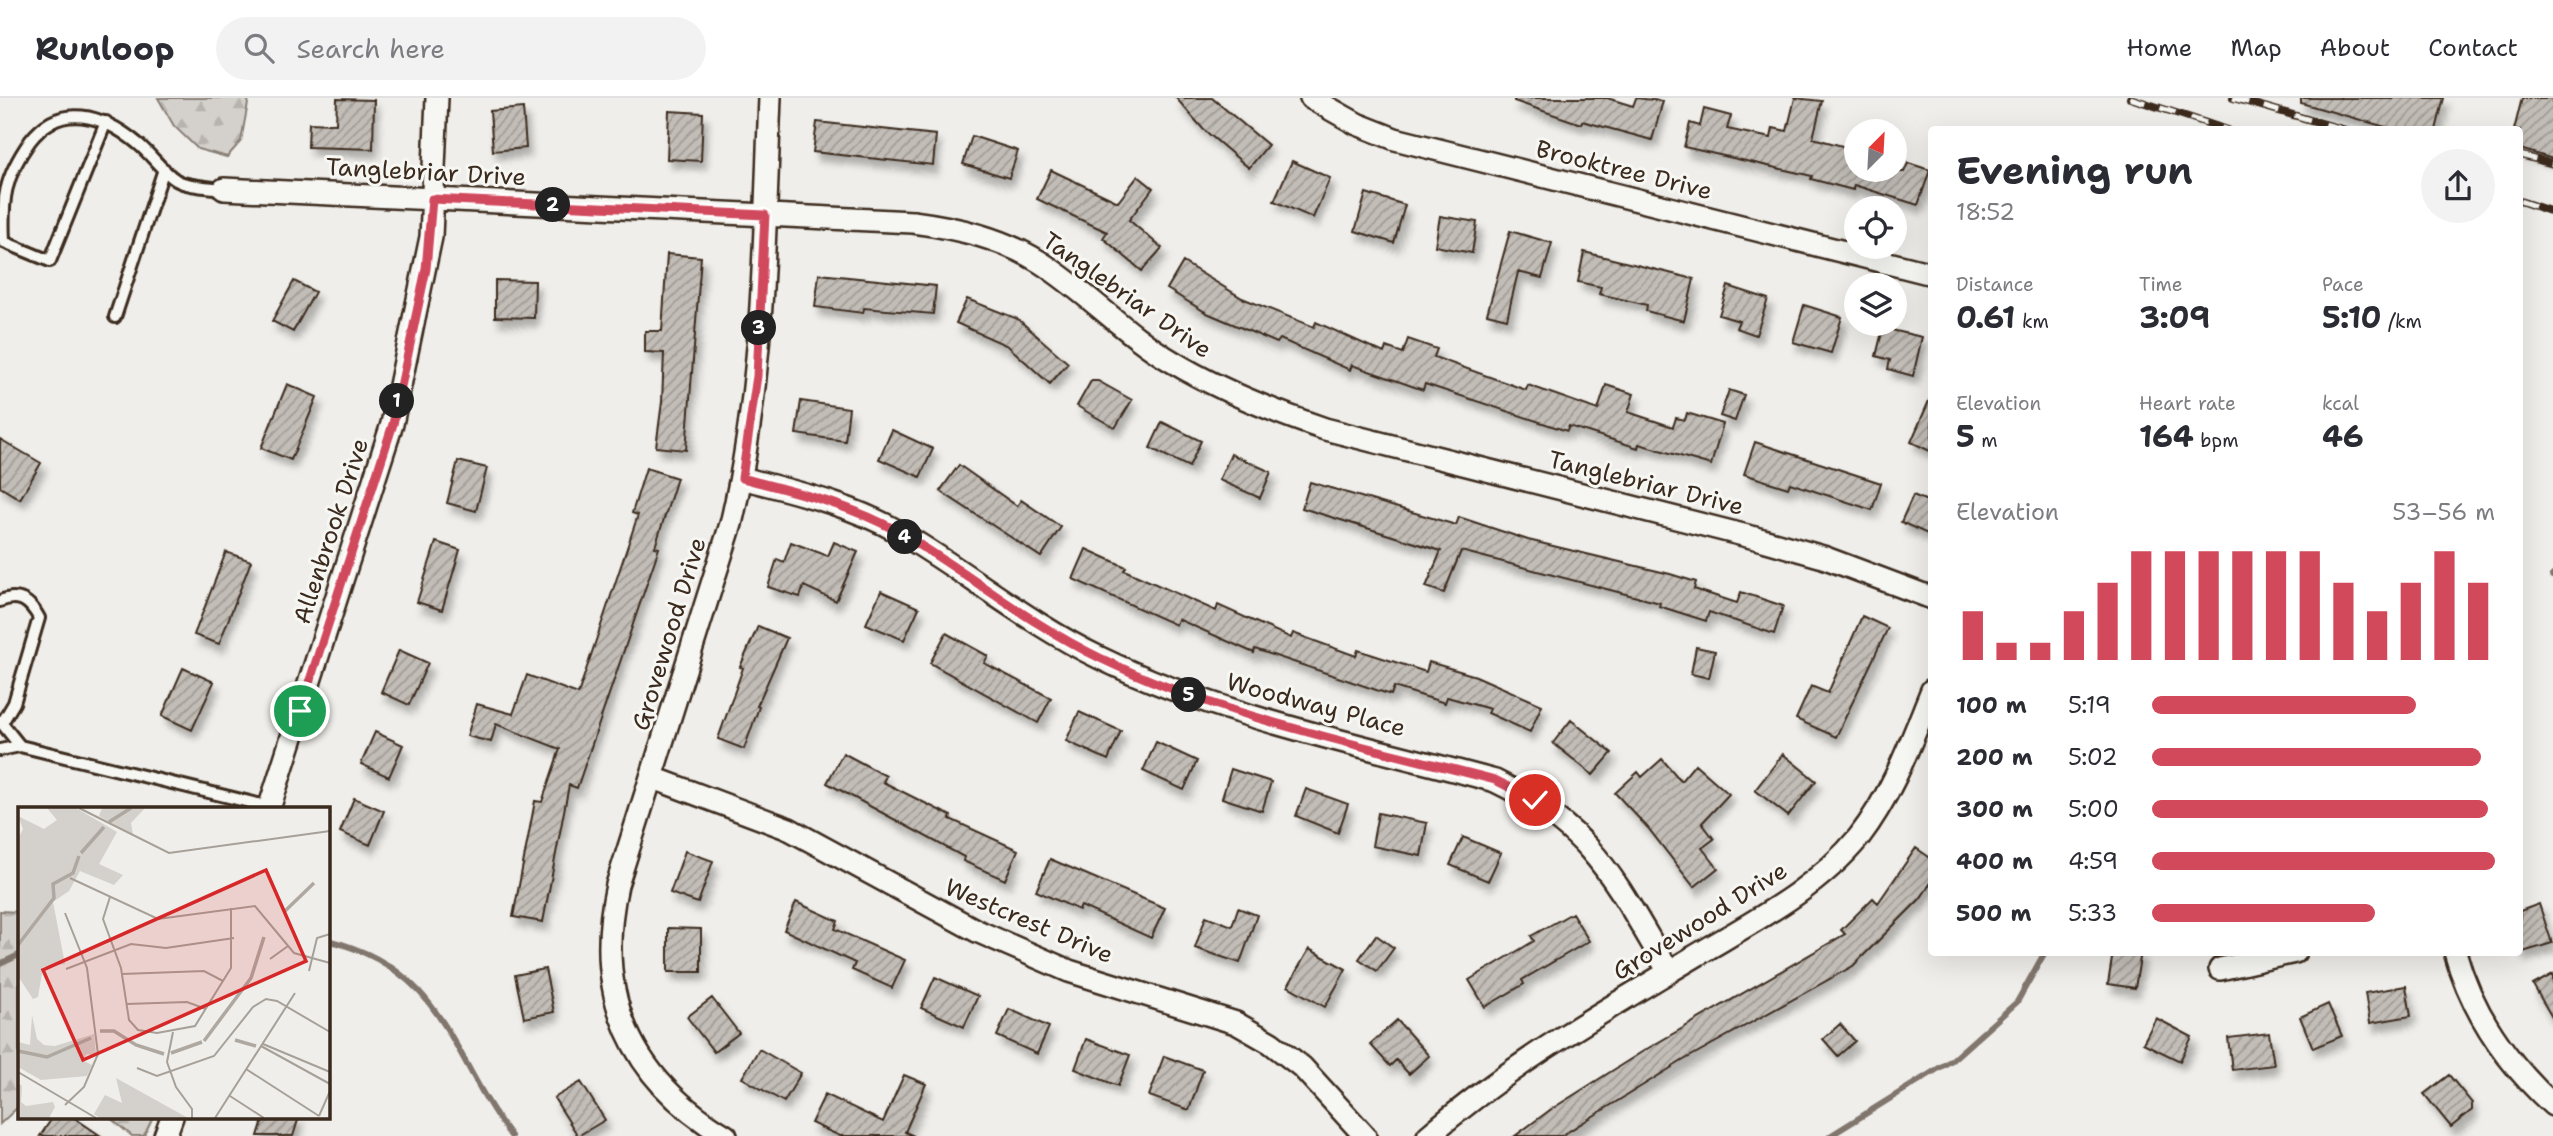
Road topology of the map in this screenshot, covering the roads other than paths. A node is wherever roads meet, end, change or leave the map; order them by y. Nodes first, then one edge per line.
1 (437, 98) edge
2 (771, 98) edge
3 (1311, 98) edge
4 (106, 122) junction
5 (164, 169) junction
6 (224, 189) joint
7 (432, 199) junction
8 (765, 215) junction
9 (1928, 273) edge
10 (115, 317) dead end
11 (742, 478) junction
12 (1928, 596) edge
13 (0, 601) edge
14 (1928, 700) edge
15 (1, 722) edge
16 (20, 746) junction
17 (0, 750) edge
18 (651, 777) junction
19 (266, 807) edge
20 (270, 807) edge
21 (2277, 956) edge
22 (2456, 956) edge
23 (2220, 969) dead end
24 (1669, 972) junction
25 (2553, 1105) edge
26 (172, 1118) edge
27 (164, 1136) edge
28 (726, 1136) edge
29 (1365, 1136) edge
30 (1428, 1136) edge

1 - 7 street, Allenbrook Drive
2 - 8 street, Grovewood Drive
3 - 9 street, Brooktree Drive
4 - 4 lane
4 - 5 lane
5 - 6 lane
5 - 10 lane
6 - 7 street, Tanglebriar Drive
7 - 8 street, Tanglebriar Drive
7 - 20 street, Allenbrook Drive
8 - 11 street, Grovewood Drive
8 - 12 street, Tanglebriar Drive
11 - 18 street, Grovewood Drive
11 - 24 street, Woodway Place
13 - 15 lane
14 - 24 street, Grovewood Drive
15 - 16 lane
16 - 17 lane
16 - 19 lane
18 - 28 street, Grovewood Drive
18 - 29 street, Westcrest Drive
21 - 23 street
22 - 25 street
24 - 30 street, Grovewood Drive
26 - 27 street

